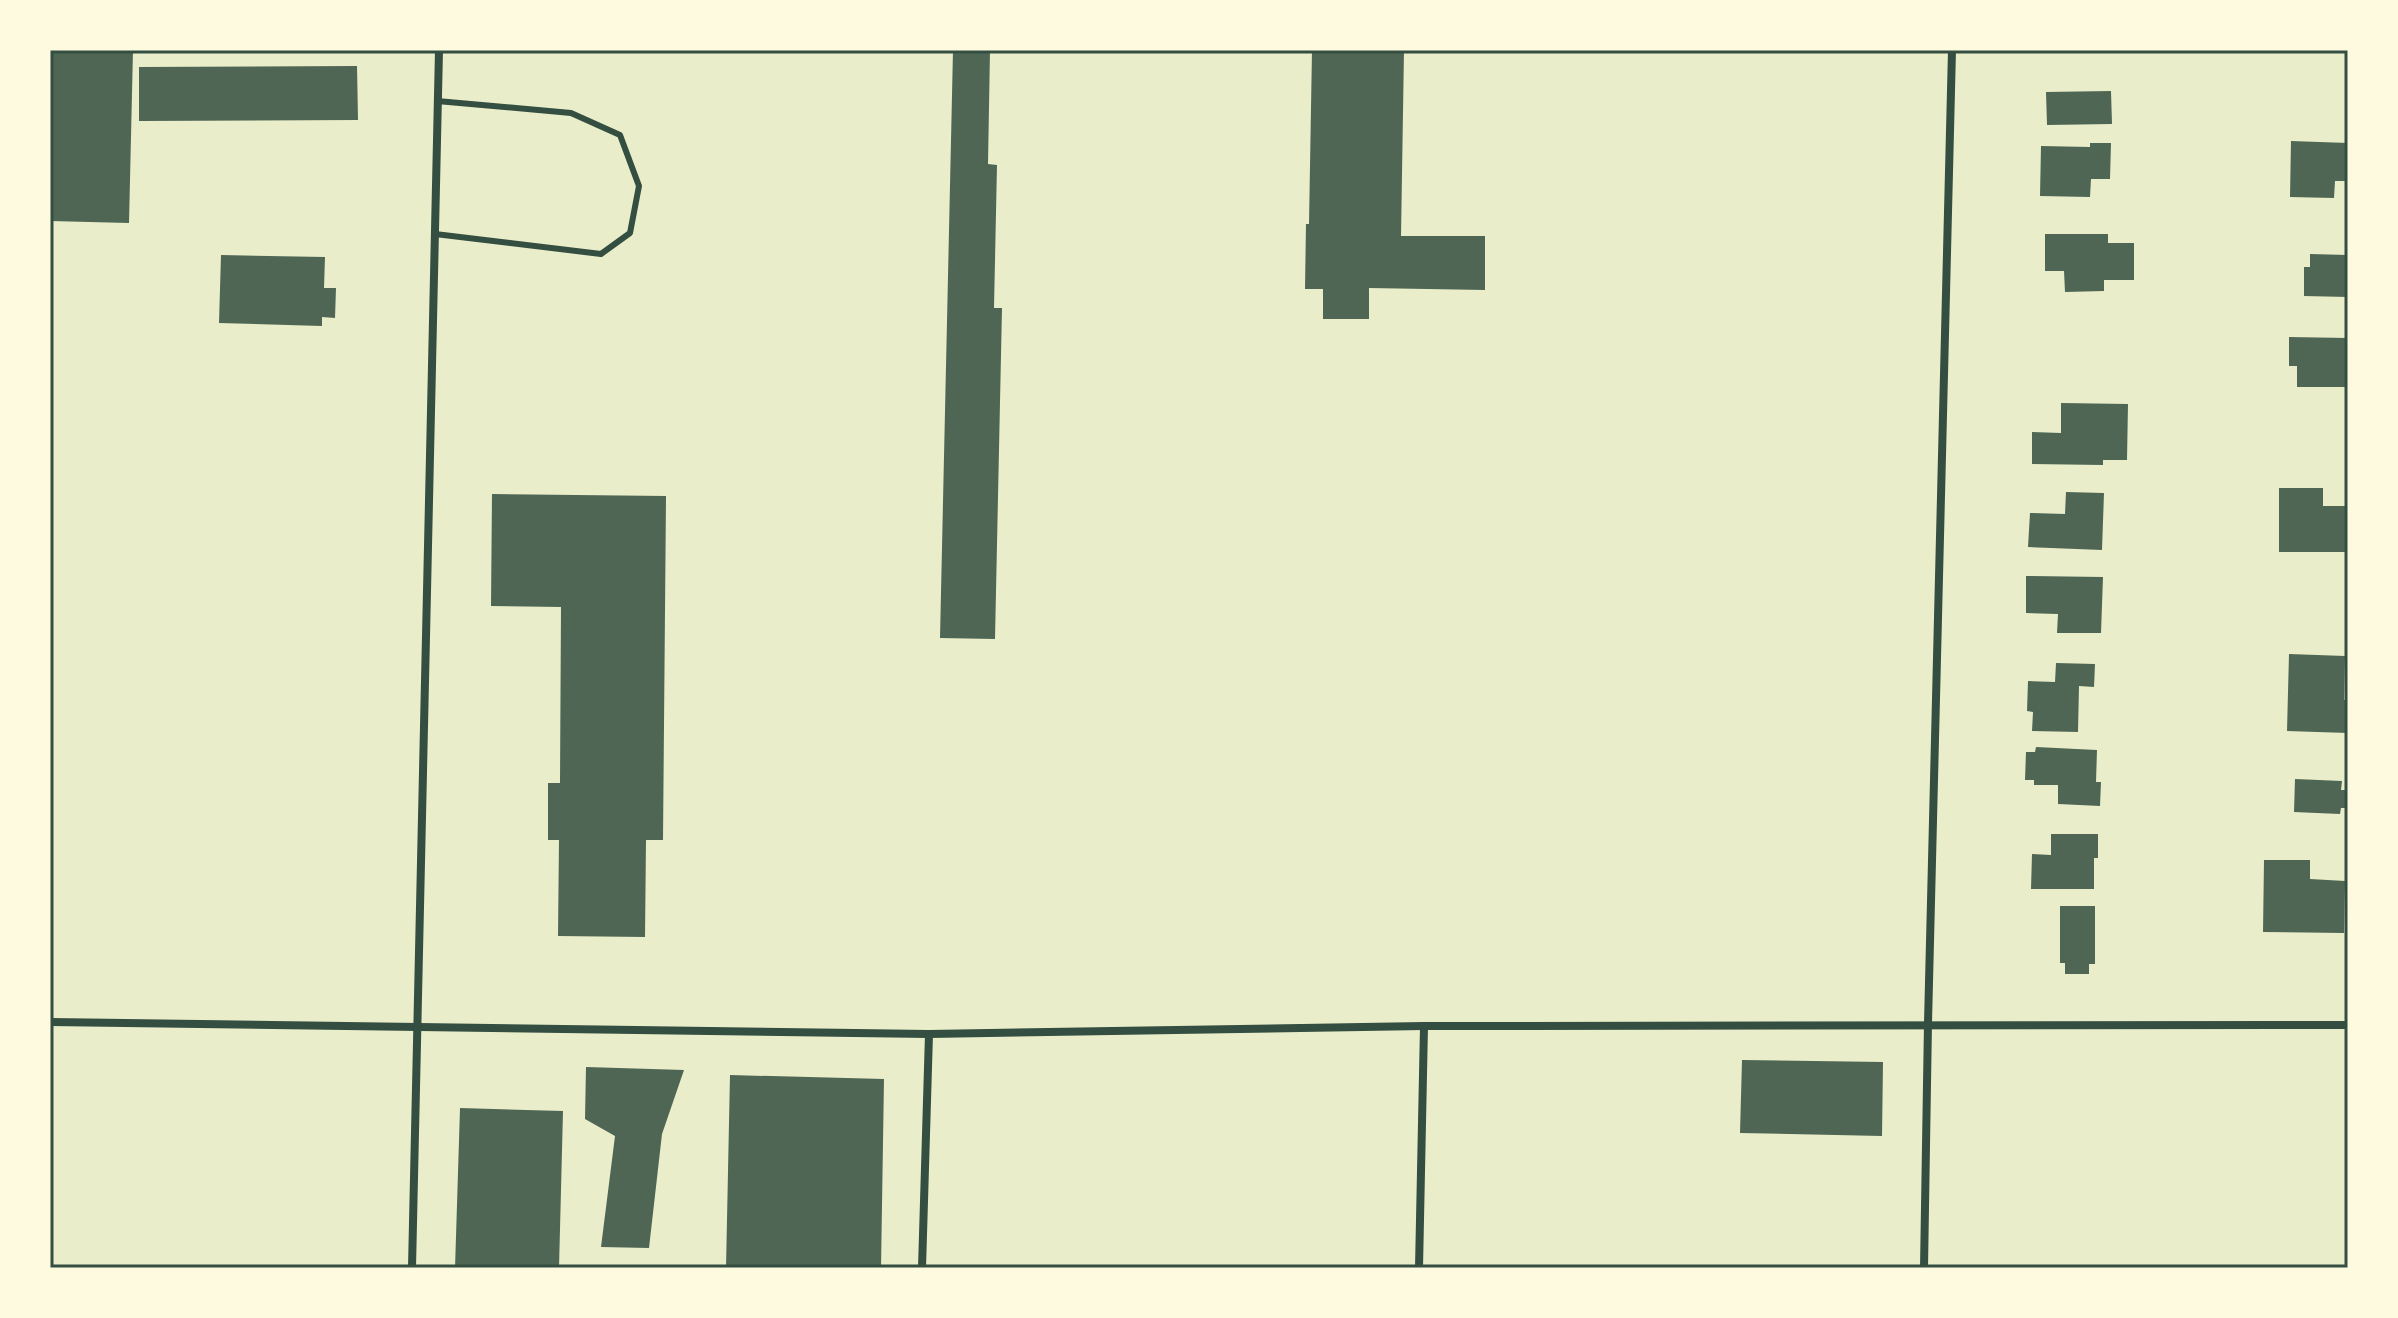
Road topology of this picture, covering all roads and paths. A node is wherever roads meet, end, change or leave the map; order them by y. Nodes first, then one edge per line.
1 (439, 50) edge
2 (1952, 50) edge
3 (437, 101) junction
4 (435, 234) junction
5 (50, 1022) edge
6 (1928, 1023) junction
7 (2348, 1025) edge
8 (1424, 1026) junction
9 (418, 1029) junction
10 (929, 1034) junction
11 (412, 1268) edge
12 (922, 1268) edge
13 (1419, 1268) edge
14 (1924, 1268) edge

1 - 3 street
2 - 6 street
3 - 4 street
3 - 4 lane
4 - 9 street
5 - 9 street
6 - 7 street
6 - 8 street
6 - 14 street
8 - 10 street
8 - 13 street
9 - 10 street
9 - 11 street
10 - 12 street

